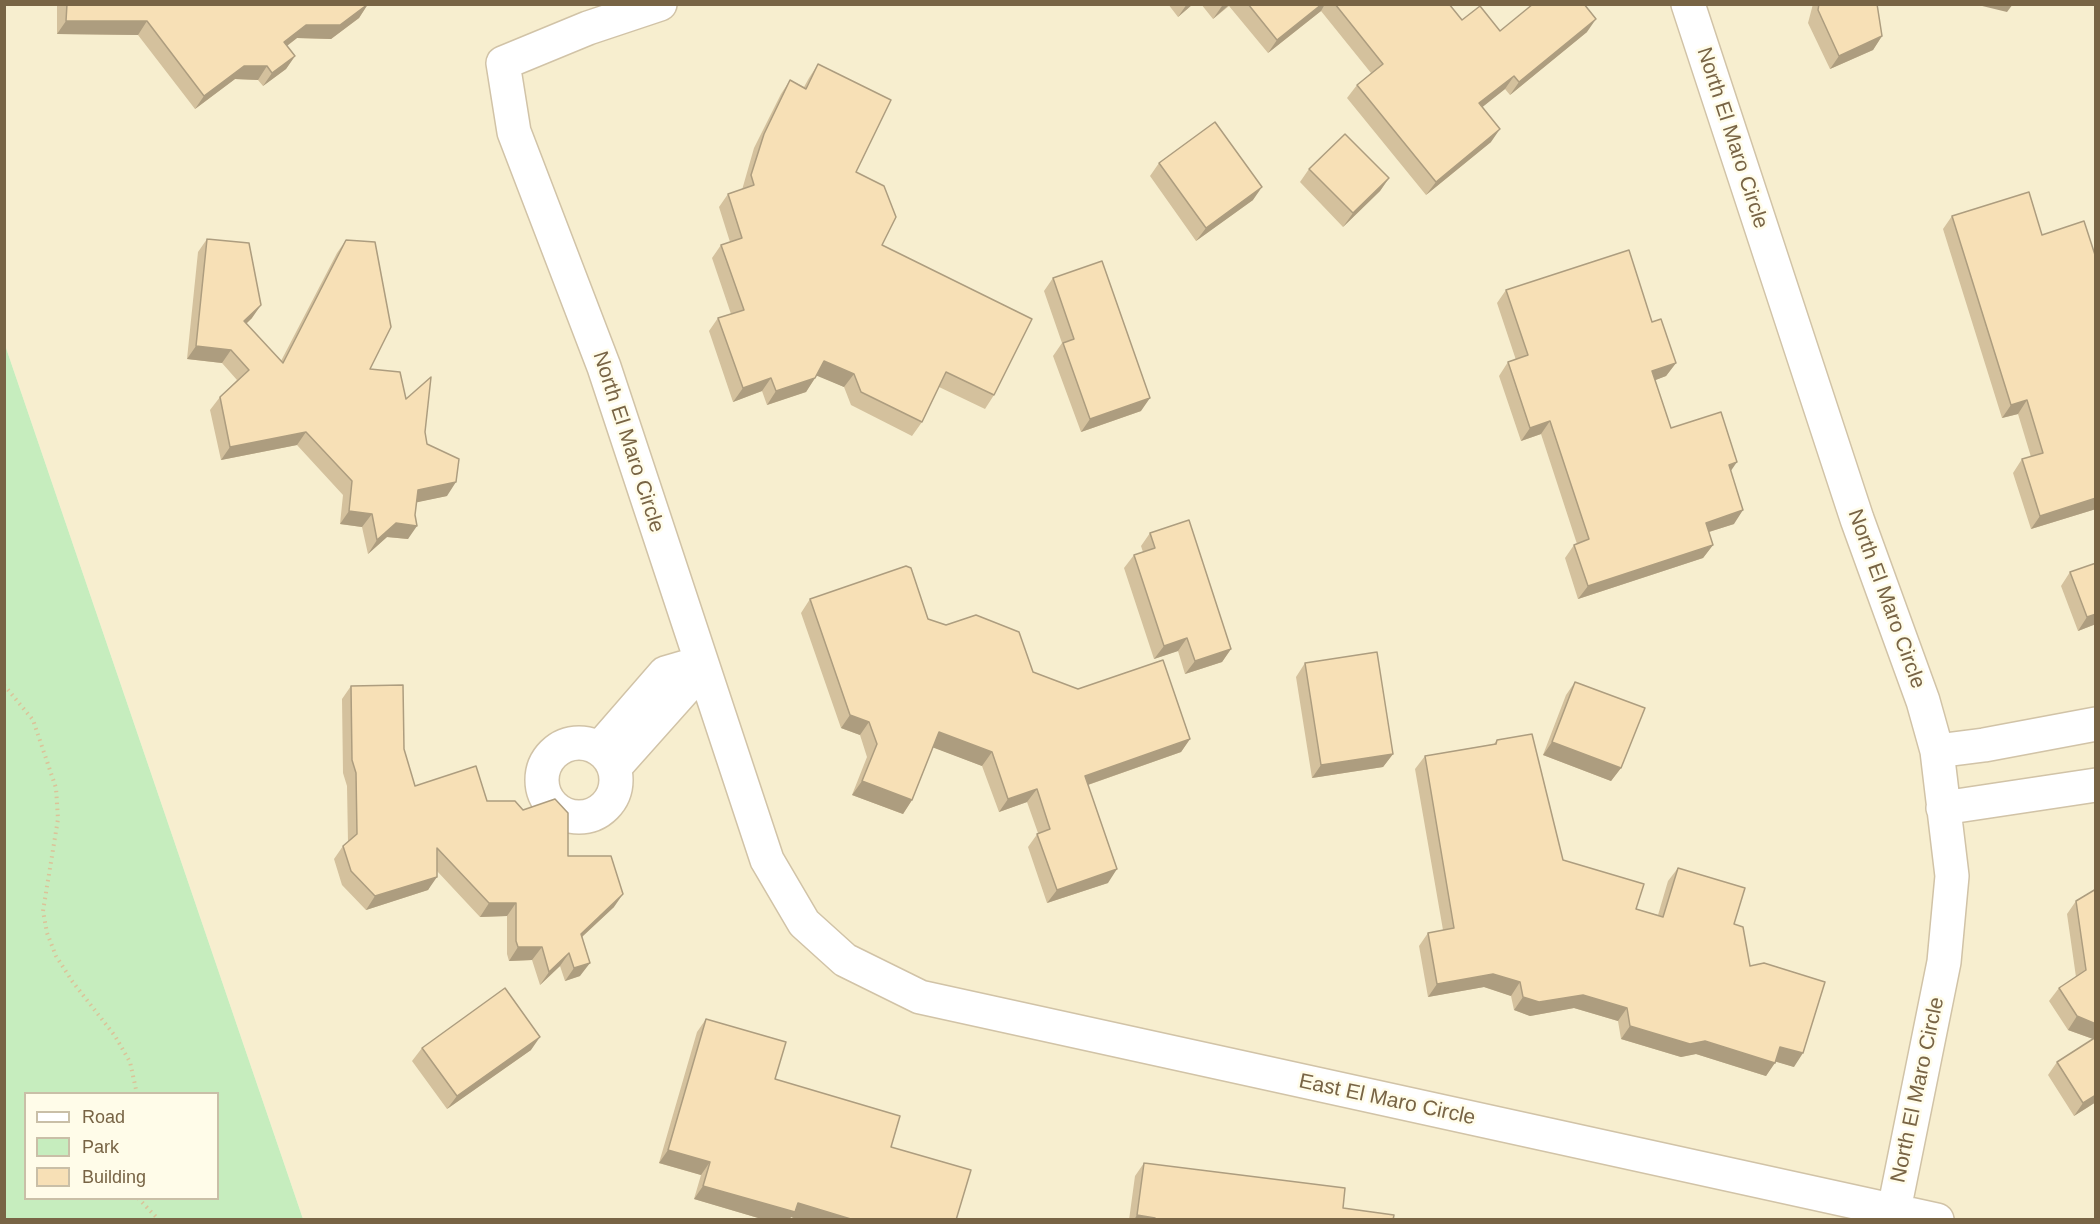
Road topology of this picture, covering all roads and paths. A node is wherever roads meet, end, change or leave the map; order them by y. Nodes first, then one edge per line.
1 (660, 4) edge
2 (1689, 4) edge
3 (694, 662) junction
4 (4, 685) edge
5 (2096, 724) edge
6 (1937, 751) junction
7 (606, 759) dead end
8 (2096, 785) edge
9 (1943, 808) junction
10 (845, 960) joint
11 (137, 1092) edge
12 (140, 1200) edge
13 (1894, 1210) junction
14 (159, 1220) edge
15 (1937, 1220) edge

1 - 3 street, North El Maro Circle
2 - 6 street, North El Maro Circle
3 - 7 street
3 - 10 street, North El Maro Circle
4 - 11 path
5 - 6 street
6 - 9 street, North El Maro Circle
8 - 9 street
9 - 13 street, North El Maro Circle
10 - 13 street, East El Maro Circle
12 - 14 path
13 - 15 street, East El Maro Circle

